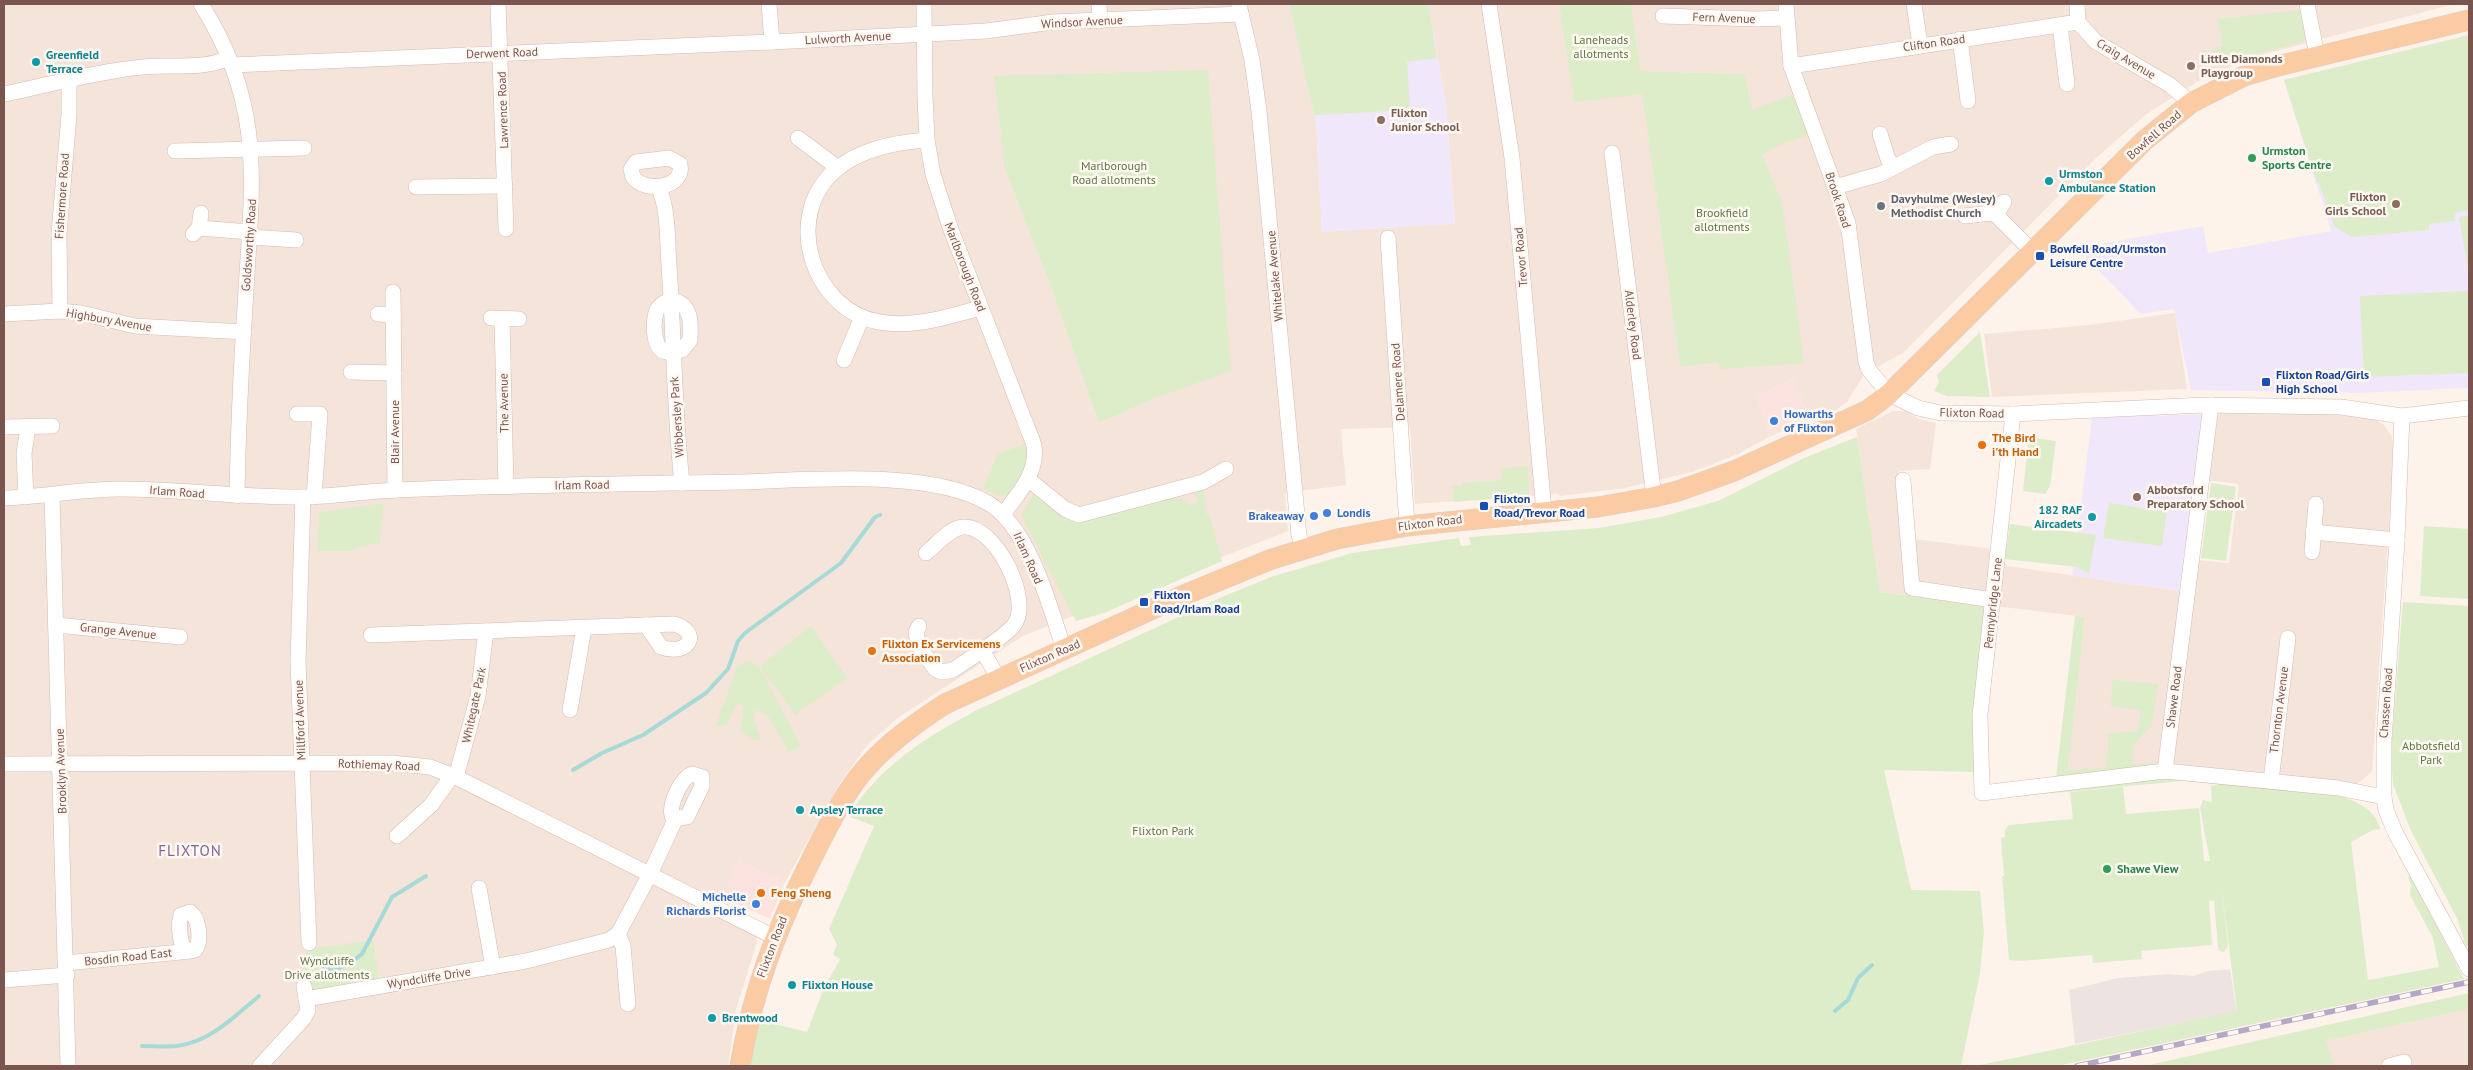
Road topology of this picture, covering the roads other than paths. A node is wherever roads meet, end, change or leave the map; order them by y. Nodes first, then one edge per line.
1 (201, 4) edge
2 (498, 4) edge
3 (769, 4) edge
4 (924, 4) edge
5 (1099, 4) edge
6 (1489, 4) edge
7 (1914, 4) edge
8 (2077, 4) edge
9 (2307, 4) edge
10 (1240, 9) edge
11 (1786, 11) edge
12 (1663, 16) dead end
13 (2469, 20) edge
14 (1100, 21) junction
15 (2078, 22) junction
16 (2060, 25) junction
17 (924, 33) junction
18 (1960, 39) junction
19 (772, 42) junction
20 (1920, 45) junction
21 (501, 54) junction
22 (2317, 56) junction
23 (231, 62) junction
24 (1790, 66) junction
25 (68, 81) junction
26 (2067, 84) dead end
27 (4, 94) edge
28 (1968, 101) dead end
29 (2191, 103) junction
30 (1880, 134) dead end
31 (798, 138) dead end
32 (928, 140) junction
33 (1951, 144) dead end
34 (252, 148) junction
35 (304, 148) dead end
36 (175, 151) dead end
37 (1612, 153) dead end
38 (1894, 167) junction
39 (838, 168) junction
40 (416, 186) dead end
41 (505, 186) junction
42 (658, 186) dead end
43 (1835, 187) junction
44 (1965, 216) dead end
45 (197, 226) dead end
46 (506, 229) dead end
47 (249, 235) junction
48 (1388, 238) dead end
49 (296, 240) dead end
50 (2032, 250) junction
51 (393, 292) dead end
52 (980, 308) junction
53 (60, 311) junction
54 (4, 314) edge
55 (862, 317) junction
56 (519, 319) dead end
57 (244, 332) junction
58 (844, 360) dead end
59 (351, 372) dead end
60 (394, 373) junction
61 (1889, 394) junction
62 (2211, 405) junction
63 (2469, 408) edge
64 (297, 414) dead end
65 (2013, 414) junction
66 (2402, 416) junction
67 (52, 426) dead end
68 (7, 427) dead end
69 (28, 428) junction
70 (1226, 469) dead end
71 (1028, 479) junction
72 (1904, 480) dead end
73 (682, 483) junction
74 (506, 487) junction
75 (395, 490) junction
76 (52, 495) junction
77 (237, 496) junction
78 (1654, 496) junction
79 (26, 497) junction
80 (309, 497) junction
81 (4, 498) edge
82 (2316, 504) dead end
83 (1544, 511) junction
84 (1003, 514) junction
85 (1407, 526) junction
86 (2313, 532) junction
87 (2397, 540) junction
88 (1304, 549) junction
89 (2312, 552) dead end
90 (926, 553) dead end
91 (1993, 600) junction
92 (56, 625) junction
93 (646, 625) dead end
94 (919, 626) dead end
95 (584, 628) junction
96 (486, 631) junction
97 (371, 635) dead end
98 (180, 637) dead end
99 (2288, 638) dead end
100 (982, 650) junction
101 (1064, 650) junction
102 (999, 678) junction
103 (570, 710) dead end
104 (4, 764) edge
105 (60, 764) junction
106 (302, 764) junction
107 (2165, 771) junction
108 (454, 776) junction
109 (2271, 781) junction
110 (2384, 797) junction
111 (676, 818) dead end
112 (397, 836) dead end
113 (650, 874) junction
114 (479, 888) dead end
115 (618, 934) junction
116 (774, 937) junction
117 (309, 943) dead end
118 (191, 952) dead end
119 (493, 967) junction
120 (2469, 968) edge
121 (66, 969) junction
122 (4, 980) edge
123 (628, 1004) dead end
124 (68, 1066) edge
125 (260, 1066) edge
126 (740, 1066) edge

1 - 23 street, Goldsworthy Road
2 - 21 street, Lawrence Road
3 - 19 street
4 - 17 street, Marlborough Road
5 - 14 street
6 - 83 street, Trevor Road
7 - 20 street
8 - 15 street
9 - 22 street
10 - 14 street, Windsor Avenue
10 - 88 street, Whitelake Avenue
11 - 12 street, Fern Avenue
11 - 24 street, Brook Road
13 - 22 main road, Bowfell Road
14 - 17 street, Windsor Avenue
15 - 16 street, Clifton Road
15 - 29 street, Craig Avenue
16 - 18 street, Clifton Road
16 - 26 street
17 - 19 street, Lulworth Avenue
17 - 32 street, Marlborough Road
18 - 20 street, Clifton Road
18 - 28 street
19 - 21 street, Derwent Road
20 - 24 street, Clifton Road
21 - 23 street, Derwent Road
21 - 41 street, Lawrence Road
22 - 29 main road, Bowfell Road
23 - 25 street, Derwent Road
23 - 34 street, Goldsworthy Road
24 - 43 street, Brook Road
25 - 27 street, Derwent Road
25 - 53 street, Fishermore Road
29 - 50 main road, Bowfell Road
30 - 38 street
31 - 39 street
32 - 39 street
32 - 52 street, Marlborough Road
33 - 38 street
34 - 35 street
34 - 36 street
34 - 47 street, Goldsworthy Road
37 - 78 street, Alderley Road
38 - 43 street
39 - 55 street
40 - 41 street
41 - 46 street, Lawrence Road
42 - 73 street, Wibbersley Park
43 - 61 street, Brook Road
44 - 50 street
45 - 47 street
47 - 49 street
47 - 57 street, Goldsworthy Road
48 - 85 street, Delamere Road
50 - 61 main road, Bowfell Road
51 - 60 street, Blair Avenue
52 - 55 street
52 - 71 street, Marlborough Road
53 - 54 street, Highbury Avenue
53 - 57 street, Highbury Avenue
55 - 58 street
56 - 74 street, The Avenue
57 - 77 street, Goldsworthy Road
59 - 60 street
60 - 75 street, Blair Avenue
61 - 65 street, Flixton Road
61 - 78 main road, Flixton Road
62 - 65 street, Flixton Road
62 - 66 street, Flixton Road
62 - 107 street, Shawe Road
63 - 66 street, Flixton Road
64 - 80 street, Millford Avenue
65 - 91 street, Pennybridge Lane
66 - 87 street, Chassen Road
67 - 69 street
68 - 69 street
69 - 79 street
70 - 71 street
71 - 84 street, Marlborough Road
72 - 91 street
73 - 74 street, Irlam Road
73 - 84 street, Irlam Road
74 - 75 street, Irlam Road
75 - 80 street, Irlam Road
76 - 77 street, Irlam Road
76 - 79 street, Irlam Road
76 - 92 street, Brooklyn Avenue
77 - 80 street, Irlam Road
78 - 83 main road, Flixton Road
79 - 81 street, Irlam Road
80 - 106 street, Millford Avenue
82 - 86 street
83 - 85 main road, Flixton Road
84 - 101 street, Irlam Road
85 - 88 main road, Flixton Road
86 - 87 street
86 - 89 street
87 - 110 street, Chassen Road
88 - 101 main road, Flixton Road
90 - 100 street
91 - 107 street, Pennybridge Lane
92 - 98 street, Grange Avenue
92 - 105 street, Brooklyn Avenue
93 - 95 street
94 - 100 street
95 - 96 street
95 - 103 street
96 - 97 street
96 - 108 street, Whitegate Park
99 - 109 street, Thornton Avenue
100 - 102 street
101 - 102 main road, Flixton Road
102 - 116 main road, Flixton Road
104 - 105 street, Rothiemay Road
105 - 106 street, Rothiemay Road
105 - 121 street, Brooklyn Avenue
106 - 108 street, Rothiemay Road
106 - 117 street, Millford Avenue
107 - 109 street
108 - 112 street
108 - 113 street, Rothiemay Road
109 - 110 street
110 - 120 street, Chassen Road
111 - 113 street
113 - 115 street
113 - 116 street, Rothiemay Road
114 - 119 street
115 - 119 street, Wyndcliffe Drive
115 - 123 street
116 - 126 main road, Flixton Road
118 - 121 street, Bosdin Road East
119 - 125 street, Wyndcliffe Drive
121 - 122 street, Bosdin Road East
121 - 124 street, Brooklyn Avenue

